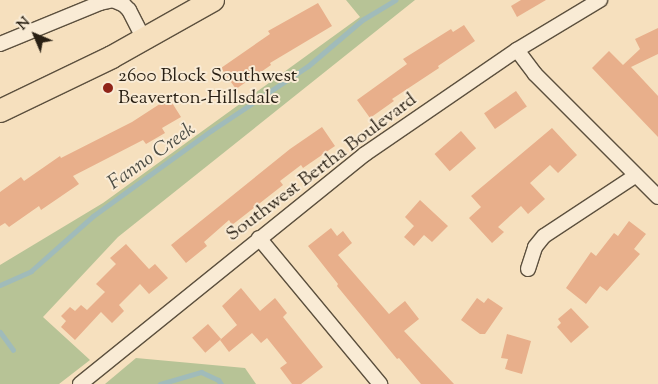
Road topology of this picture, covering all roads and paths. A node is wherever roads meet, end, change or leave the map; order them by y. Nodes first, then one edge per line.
1 (213, 0) edge
2 (600, 0) edge
3 (144, 40) junction
4 (0, 44) edge
5 (517, 50) junction
6 (0, 111) edge
7 (634, 176) junction
8 (658, 197) edge
9 (259, 238) junction
10 (528, 269) dead end
11 (80, 384) edge
12 (380, 384) edge

1 - 3 main road
2 - 5 street, Southwest Bertha Boulevard
3 - 4 street
3 - 6 main road
5 - 7 street
5 - 9 street, Southwest Bertha Boulevard
7 - 8 street
7 - 10 street
9 - 11 street, Southwest Bertha Boulevard
9 - 12 street

